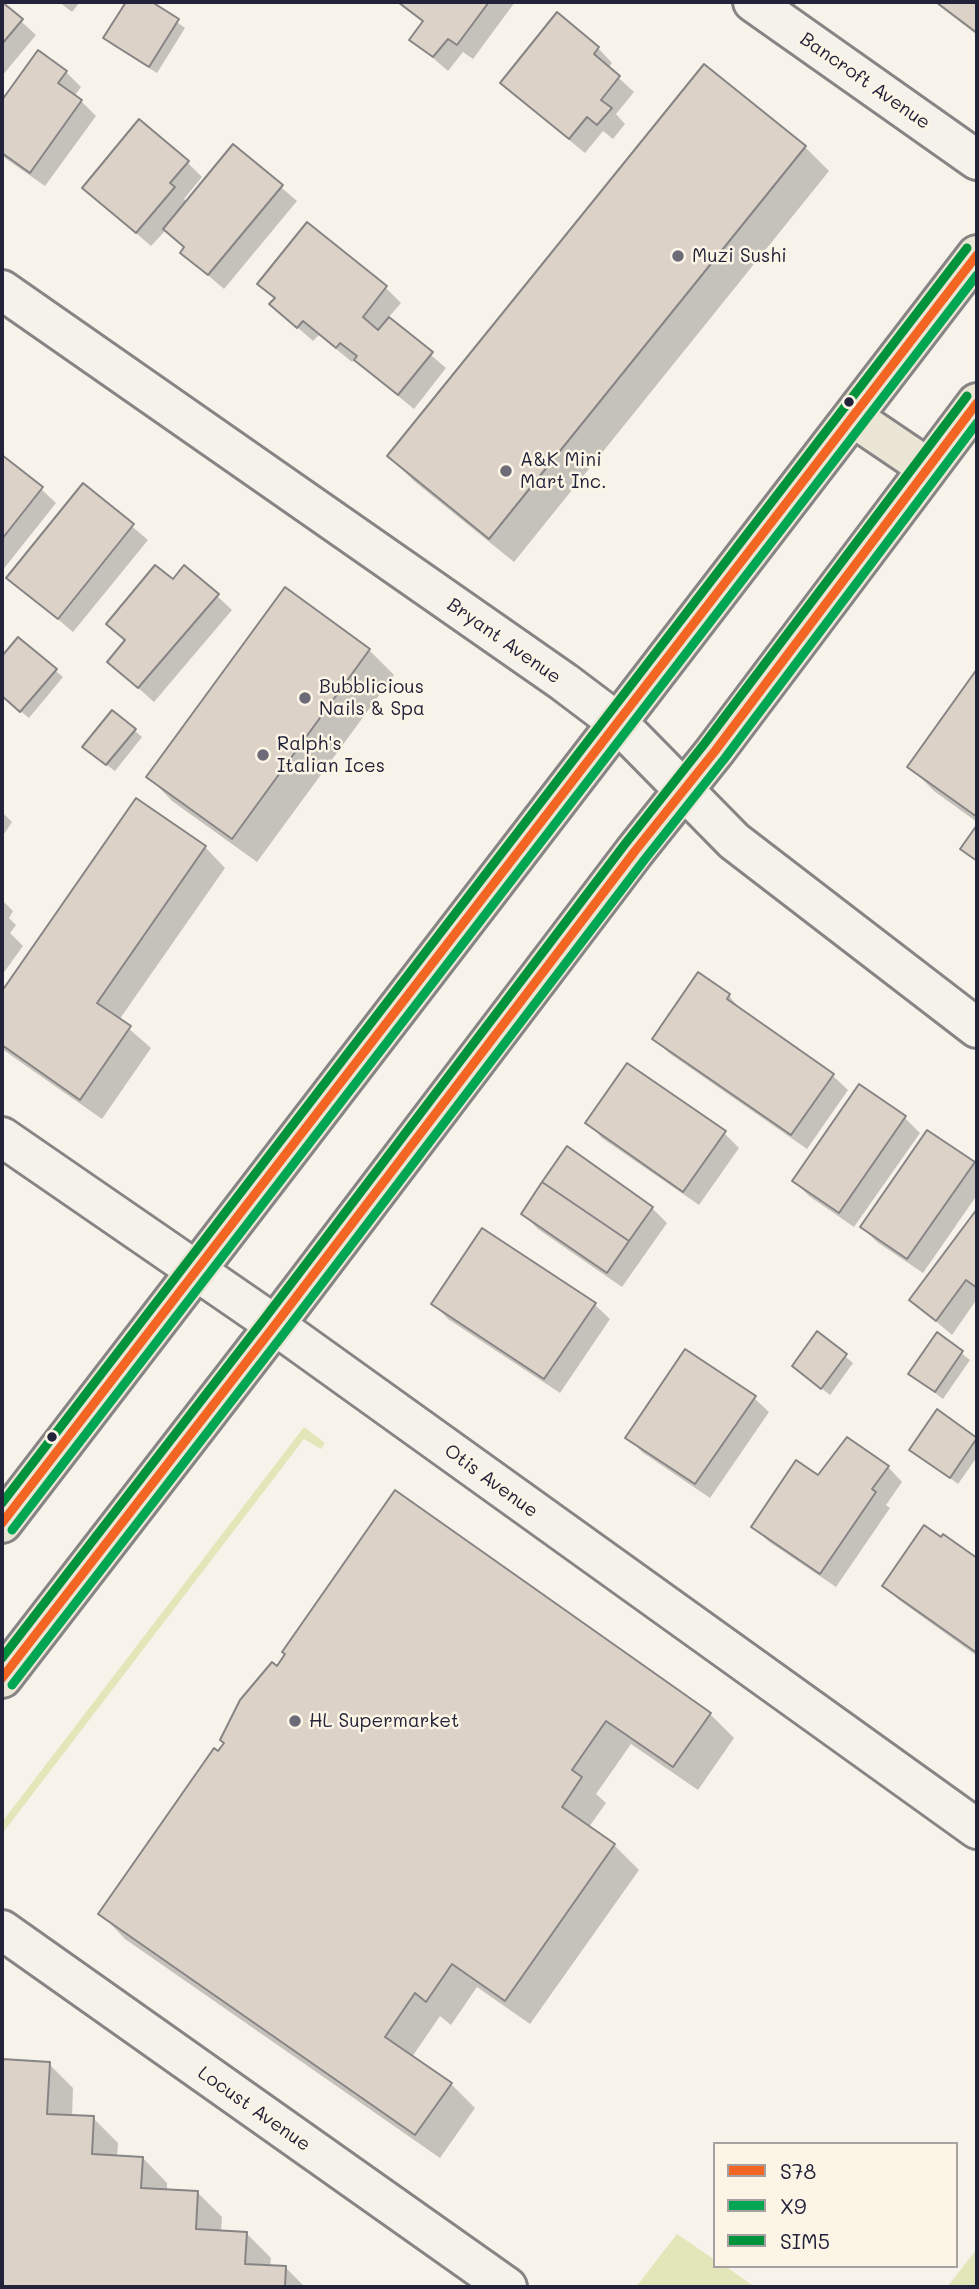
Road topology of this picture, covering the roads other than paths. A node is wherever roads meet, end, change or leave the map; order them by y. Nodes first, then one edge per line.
1 (753, 2) edge
2 (977, 160) edge
3 (977, 255) edge
4 (2, 290) edge
5 (977, 403) edge
6 (854, 418) junction
7 (928, 468) junction
8 (617, 722) junction
9 (682, 791) junction
10 (977, 1028) edge
11 (2, 1137) edge
12 (195, 1269) junction
13 (275, 1325) junction
14 (2, 1523) edge
15 (2, 1678) edge
16 (977, 1829) edge
17 (2, 1930) edge
18 (507, 2287) edge

1 - 2 street, Bancroft Avenue
3 - 6 main road
4 - 8 street, Bryant Avenue
5 - 7 main road
6 - 7 main road
6 - 8 main road
7 - 9 main road
8 - 9 street, Bryant Avenue
8 - 12 main road
9 - 10 street, Bryant Avenue
9 - 13 main road
11 - 12 street, Otis Avenue
12 - 13 street, Otis Avenue
12 - 14 main road
13 - 15 main road
13 - 16 street, Otis Avenue
17 - 18 street, Locust Avenue

